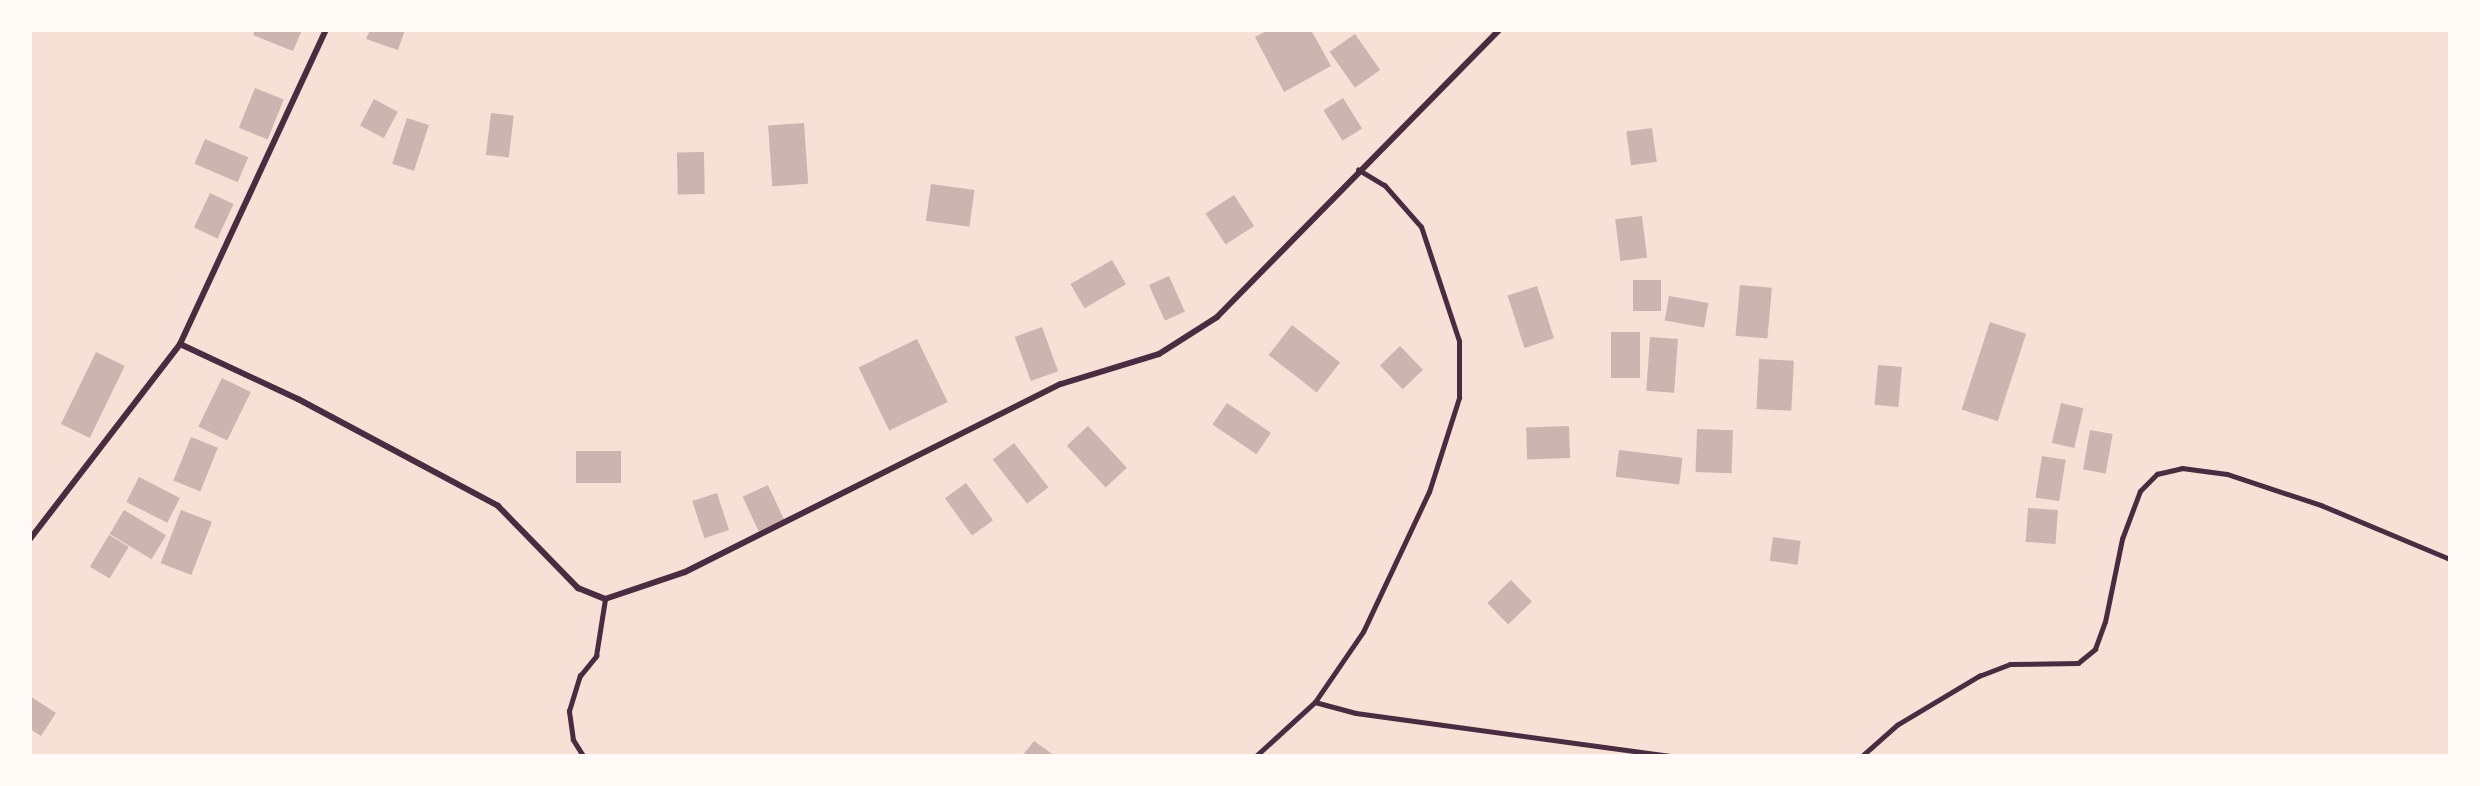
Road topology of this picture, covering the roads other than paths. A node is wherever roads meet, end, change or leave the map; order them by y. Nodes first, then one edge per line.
1 (326, 30) edge
2 (1499, 30) edge
3 (1358, 170) junction
4 (180, 344) junction
5 (30, 539) edge
6 (2450, 559) edge
7 (605, 599) junction
8 (1315, 702) junction
9 (583, 756) edge
10 (1256, 756) edge
11 (1670, 756) edge
12 (1862, 756) edge

1 - 4 street
2 - 3 street
3 - 7 street
3 - 8 lane
4 - 5 street
4 - 7 street
6 - 12 lane
7 - 9 lane
8 - 10 lane
8 - 11 lane

